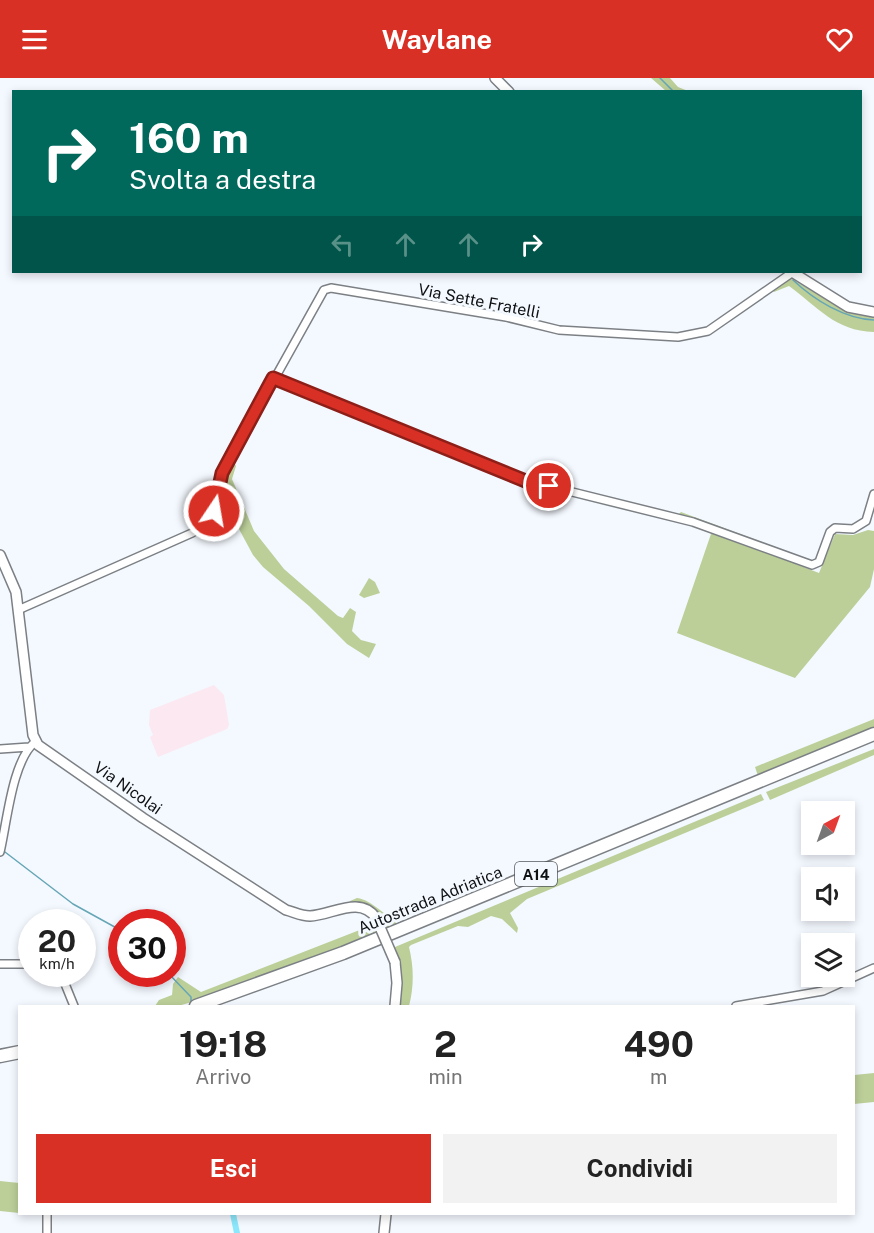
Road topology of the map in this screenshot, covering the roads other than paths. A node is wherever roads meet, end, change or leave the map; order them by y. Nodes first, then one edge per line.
1 (495, 78) edge
2 (507, 90) edge
3 (791, 273) edge
4 (794, 273) edge
5 (874, 312) edge
6 (273, 378) junction
7 (874, 494) edge
8 (0, 555) edge
9 (18, 610) junction
10 (874, 734) edge
11 (874, 743) edge
12 (32, 744) junction
13 (0, 749) edge
14 (0, 852) edge
15 (0, 964) edge
16 (18, 964) edge
17 (874, 968) edge
18 (66, 987) edge
19 (74, 1005) edge
20 (199, 1005) edge
21 (225, 1005) edge
22 (395, 1005) edge
23 (742, 1005) edge
24 (18, 1052) edge
25 (0, 1056) edge
26 (18, 1060) edge
27 (0, 1064) edge
28 (47, 1215) edge
29 (386, 1215) edge
30 (47, 1233) edge
31 (384, 1233) edge

1 - 2 street
3 - 6 street, Via Sette Fratelli
4 - 5 street
6 - 7 street
6 - 9 street, Via Sette Fratelli
8 - 9 street
9 - 12 street
10 - 20 highway, Autostrada Adriatica / A14
11 - 21 highway, Autostrada Adriatica / A14
12 - 13 street
12 - 14 street
12 - 22 street, Via Nicolai, bridge
15 - 16 street
17 - 23 street
18 - 19 street
24 - 25 highway
26 - 27 highway
28 - 30 street
29 - 31 street

